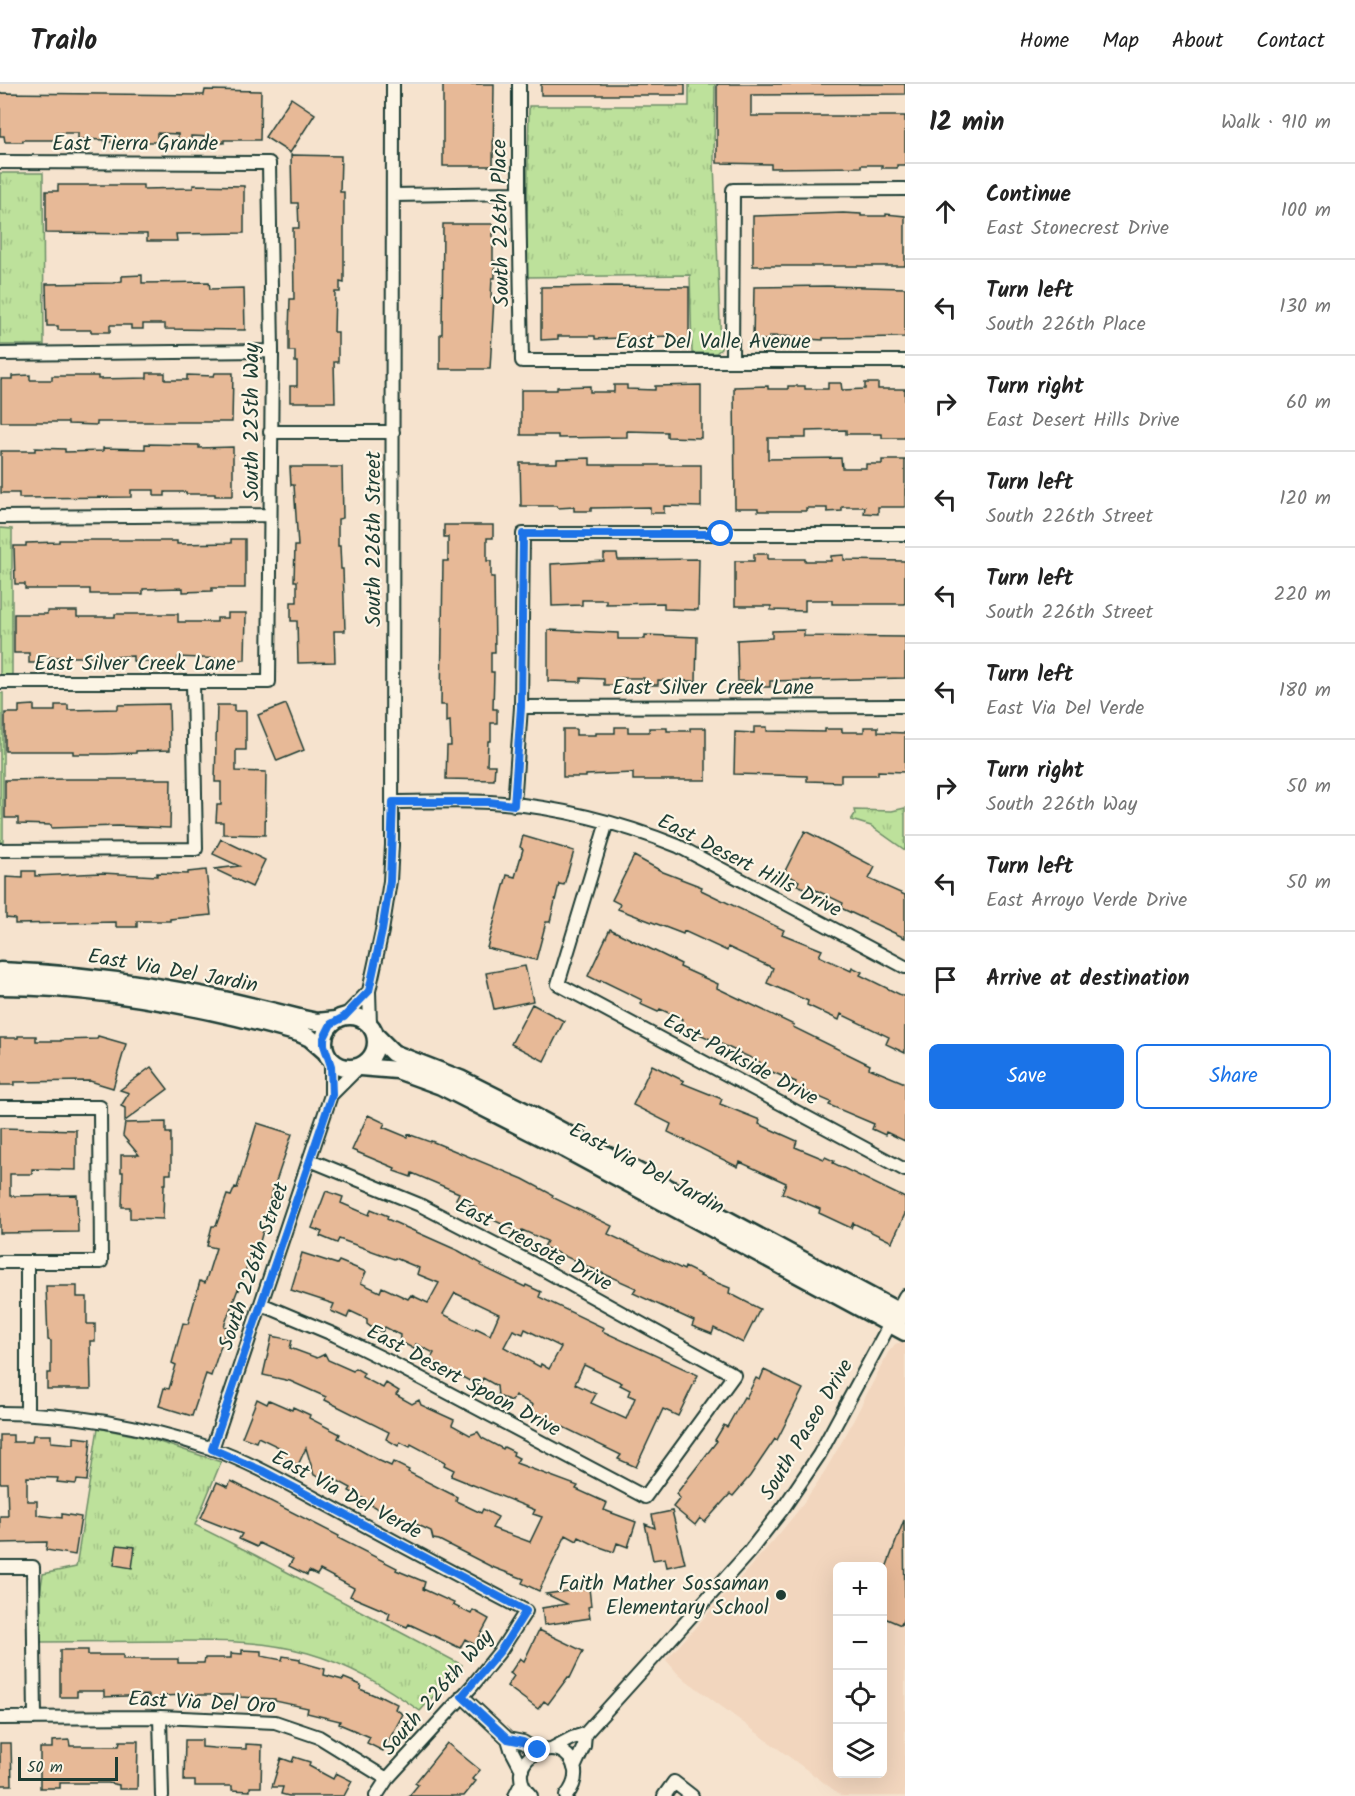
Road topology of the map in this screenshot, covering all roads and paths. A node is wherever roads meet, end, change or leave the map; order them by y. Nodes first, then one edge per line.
1 (393, 84) edge
2 (519, 84) edge
3 (0, 162) edge
4 (269, 163) joint
5 (905, 189) edge
6 (519, 193) junction
7 (393, 195) junction
8 (272, 351) junction
9 (0, 354) edge
10 (522, 361) joint
11 (732, 361) junction
12 (905, 361) edge
13 (270, 432) junction
14 (393, 432) junction
15 (270, 514) junction
16 (0, 517) edge
17 (905, 534) edge
18 (0, 682) edge
19 (193, 682) junction
20 (269, 682) joint
21 (905, 706) edge
22 (521, 707) junction
23 (393, 802) junction
24 (514, 805) junction
25 (607, 822) junction
26 (0, 850) edge
27 (905, 967) edge
28 (0, 971) edge
29 (0, 986) edge
30 (369, 991) junction
31 (340, 1018) junction
32 (373, 1030) junction
33 (327, 1054) junction
34 (359, 1067) junction
35 (332, 1095) junction
36 (0, 1107) edge
37 (310, 1160) junction
38 (905, 1170) edge
39 (0, 1262) edge
40 (27, 1262) junction
41 (261, 1304) junction
42 (899, 1312) edge
43 (905, 1332) edge
44 (0, 1413) edge
45 (27, 1413) junction
46 (212, 1449) junction
47 (645, 1497) joint
48 (0, 1567) edge
49 (526, 1611) joint
50 (462, 1696) junction
51 (35, 1717) junction
52 (160, 1717) junction
53 (0, 1718) edge
54 (585, 1734) junction
55 (508, 1739) junction
56 (545, 1750) junction
57 (574, 1768) junction
58 (522, 1776) junction
59 (387, 1779) junction
60 (574, 1785) junction
61 (162, 1796) edge
62 (376, 1796) edge
63 (515, 1796) edge
64 (531, 1796) edge
65 (566, 1796) edge
66 (582, 1796) edge
67 (664, 1796) edge
68 (692, 1796) edge

1 - 7 street, South 226th Street
2 - 6 street, South 226th Place
3 - 4 street, East Tierra Grande
4 - 8 street, South 225th Way
5 - 11 street
6 - 7 street
6 - 10 street, South 226th Place
7 - 14 street, South 226th Street
8 - 9 street
8 - 13 street, South 225th Way
10 - 11 street, East Del Valle Avenue
11 - 12 street, East Del Valle Avenue
13 - 14 street
13 - 15 street, South 225th Way
14 - 23 street, South 226th Street
15 - 16 street
15 - 20 street, South 225th Way
17 - 22 street
18 - 19 street, East Silver Creek Lane
19 - 20 street, East Silver Creek Lane
19 - 26 street
21 - 22 street, East Silver Creek Lane
22 - 24 street
23 - 24 street, East Desert Hills Drive
23 - 30 street, South 226th Street
24 - 25 street, East Desert Hills Drive
25 - 27 street, East Desert Hills Drive
25 - 38 street, East Parkside Drive
28 - 31 street, East Via Del Jardin
29 - 33 street, East Via Del Jardin
30 - 31 street
30 - 32 street, South 226th Street
31 - 32 street
31 - 33 street
32 - 34 street
32 - 42 street, East Via Del Jardin
33 - 34 street
33 - 35 street, South 226th Street
34 - 35 street, South 226th Street
34 - 42 street, East Via Del Jardin
35 - 37 street, South 226th Street
36 - 40 street
37 - 41 street, South 226th Street
37 - 47 street, East Creosote Drive
39 - 40 street
40 - 45 street
41 - 46 street, South 226th Street
41 - 47 street, East Desert Spoon Drive
42 - 43 street, East Via Del Jardin
42 - 54 street, South Paseo Drive
44 - 45 street, East Via Del Verde
45 - 46 street, East Via Del Verde
46 - 49 street, East Via Del Verde
48 - 51 street
49 - 50 street, South 226th Way
50 - 55 street
50 - 59 street, South 226th Way
51 - 52 street, East Via Del Oro
51 - 53 street, East Via Del Oro
52 - 59 street, East Via Del Oro
52 - 61 street
54 - 56 street, South Paseo Drive
54 - 57 street, South Paseo Drive
55 - 56 street
55 - 58 street
56 - 57 street
56 - 58 street
57 - 60 street
58 - 63 street
58 - 64 street
59 - 62 street, South 226th Way
60 - 65 street
60 - 66 street
67 - 68 street

